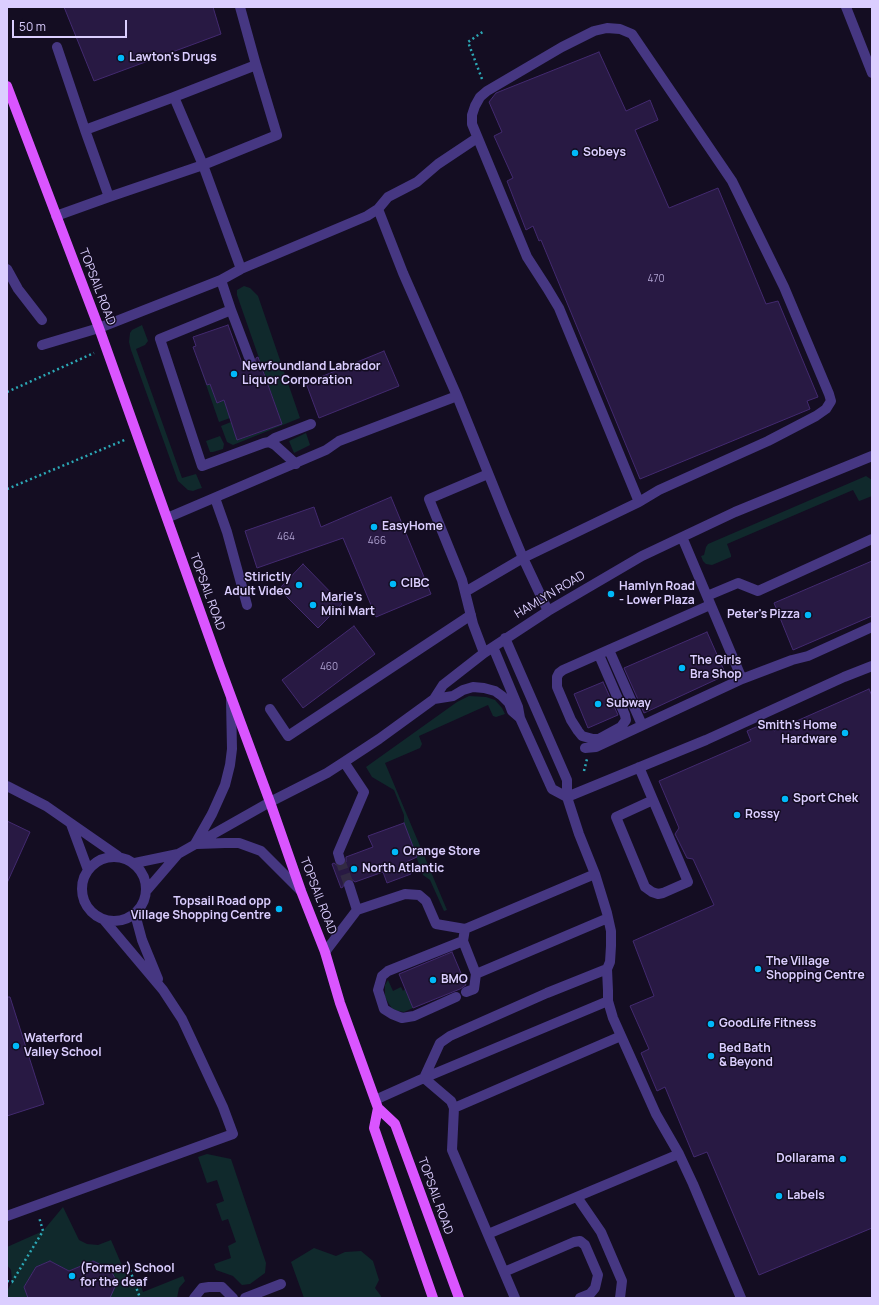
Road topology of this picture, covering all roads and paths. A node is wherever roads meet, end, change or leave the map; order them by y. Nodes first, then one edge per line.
1 (240, 7) edge
2 (846, 7) edge
3 (484, 31) dead end
4 (57, 46) dead end
5 (256, 65) junction
6 (872, 73) edge
7 (7, 86) edge
8 (487, 91) junction
9 (174, 97) junction
10 (85, 130) junction
11 (477, 138) junction
12 (203, 165) junction
13 (109, 197) junction
14 (378, 209) junction
15 (56, 216) junction
16 (7, 269) edge
17 (241, 270) junction
18 (221, 280) junction
19 (231, 310) junction
20 (42, 320) dead end
21 (99, 328) junction
22 (42, 345) dead end
23 (106, 348) junction
24 (250, 360) dead end
25 (7, 392) edge
26 (457, 396) junction
27 (312, 424) dead end
28 (136, 435) junction
29 (269, 442) junction
30 (872, 456) edge
31 (296, 464) junction
32 (488, 474) junction
33 (7, 489) edge
34 (215, 498) junction
35 (639, 502) junction
36 (167, 518) junction
37 (682, 538) junction
38 (872, 539) edge
39 (523, 558) junction
40 (466, 592) junction
41 (708, 600) junction
42 (247, 605) dead end
43 (548, 611) junction
44 (471, 615) junction
45 (872, 627) edge
46 (505, 638) junction
47 (493, 647) junction
48 (609, 650) junction
49 (484, 654) junction
50 (598, 655) junction
51 (872, 666) edge
52 (742, 679) junction
53 (231, 699) junction
54 (434, 699) junction
55 (270, 708) dead end
56 (520, 718) junction
57 (642, 725) junction
58 (585, 748) dead end
59 (344, 762) junction
60 (639, 767) junction
61 (7, 786) edge
62 (567, 797) junction
63 (653, 800) junction
64 (270, 802) junction
65 (71, 824) junction
66 (195, 844) junction
67 (178, 854) junction
68 (118, 856) junction
69 (340, 860) tunnel mouth
70 (135, 863) junction
71 (88, 870) junction
72 (595, 874) junction
73 (349, 885) tunnel mouth
74 (147, 890) junction
75 (301, 891) junction
76 (357, 910) junction
77 (135, 914) junction
78 (608, 918) junction
79 (104, 920) junction
80 (465, 929) junction
81 (463, 942) junction
82 (326, 952) junction
83 (608, 969) junction
84 (476, 974) junction
85 (163, 990) junction
86 (608, 1001) junction
87 (621, 1036) junction
88 (424, 1078) junction
89 (377, 1104) junction
90 (454, 1108) junction
91 (679, 1154) junction
92 (577, 1197) junction
93 (35, 1206) junction
94 (7, 1216) edge
95 (488, 1234) junction
96 (130, 1270) dead end
97 (504, 1272) junction
98 (7, 1281) edge
99 (281, 1284) dead end
100 (140, 1298) edge
101 (194, 1298) edge
102 (233, 1298) edge
103 (245, 1298) edge
104 (433, 1298) edge
105 (458, 1298) edge
106 (515, 1298) edge
107 (580, 1298) edge
108 (620, 1298) edge
109 (741, 1298) edge

1 - 5 street
2 - 6 street
3 - 8 path
4 - 10 street
5 - 9 street
5 - 12 street
7 - 15 main road, TOPSAIL ROAD
8 - 11 street
8 - 35 street
9 - 10 street
9 - 12 street
10 - 13 street
11 - 14 street
11 - 35 street
12 - 13 street
12 - 17 street
13 - 15 street
14 - 17 street
14 - 26 street
15 - 21 main road, TOPSAIL ROAD
16 - 20 street
17 - 18 street
18 - 19 street
18 - 21 street
19 - 24 street
19 - 29 street
21 - 22 street
21 - 23 main road, TOPSAIL ROAD
23 - 25 path
23 - 28 main road, TOPSAIL ROAD
26 - 31 street
26 - 32 street
27 - 29 street
28 - 33 path
28 - 36 main road, TOPSAIL ROAD
29 - 31 street
30 - 37 street, HAMLYN ROAD
31 - 34 street
32 - 39 street
32 - 40 street
34 - 36 street
34 - 42 street
35 - 39 street
36 - 53 main road, TOPSAIL ROAD
37 - 41 street
37 - 43 street, HAMLYN ROAD
38 - 41 street
39 - 40 street
39 - 43 street
40 - 44 street
41 - 48 street
41 - 52 street
43 - 46 street, HAMLYN ROAD
44 - 49 street
44 - 55 street
45 - 52 street
46 - 47 street, HAMLYN ROAD
46 - 62 street
47 - 49 street, HAMLYN ROAD
47 - 56 street
48 - 50 street
48 - 57 street
49 - 54 street, HAMLYN ROAD
50 - 50 street
51 - 60 street
52 - 57 street
53 - 64 main road, TOPSAIL ROAD
53 - 66 street
54 - 56 street
54 - 59 street, HAMLYN ROAD
56 - 62 street
57 - 58 street
59 - 64 street, HAMLYN ROAD
59 - 69 street
60 - 62 street
60 - 63 street
61 - 65 street
62 - 72 street
63 - 63 street
64 - 66 street, HAMLYN ROAD
64 - 75 main road, TOPSAIL ROAD
65 - 68 street
65 - 71 street
66 - 67 street, HAMLYN ROAD
66 - 75 street
67 - 70 street
67 - 74 street
68 - 70 street
68 - 71 street
70 - 74 street
71 - 79 street
72 - 78 street
72 - 80 street
73 - 76 street
74 - 77 street
75 - 82 main road, TOPSAIL ROAD
76 - 80 street
76 - 82 street
77 - 79 street
77 - 85 street
78 - 83 street
78 - 84 street
79 - 85 street
80 - 81 street
81 - 84 street
81 - 84 street
82 - 89 main road, TOPSAIL ROAD
83 - 86 street
83 - 88 street
85 - 93 street
86 - 87 street
86 - 88 street
87 - 90 street
87 - 91 street
88 - 89 street
88 - 90 street
89 - 104 main road
89 - 105 main road, TOPSAIL ROAD
90 - 95 street
91 - 92 street
91 - 109 street
92 - 95 street
92 - 108 street
93 - 94 street
93 - 98 path
95 - 97 street
96 - 100 path
97 - 106 street
97 - 107 street
99 - 103 street
101 - 102 street

